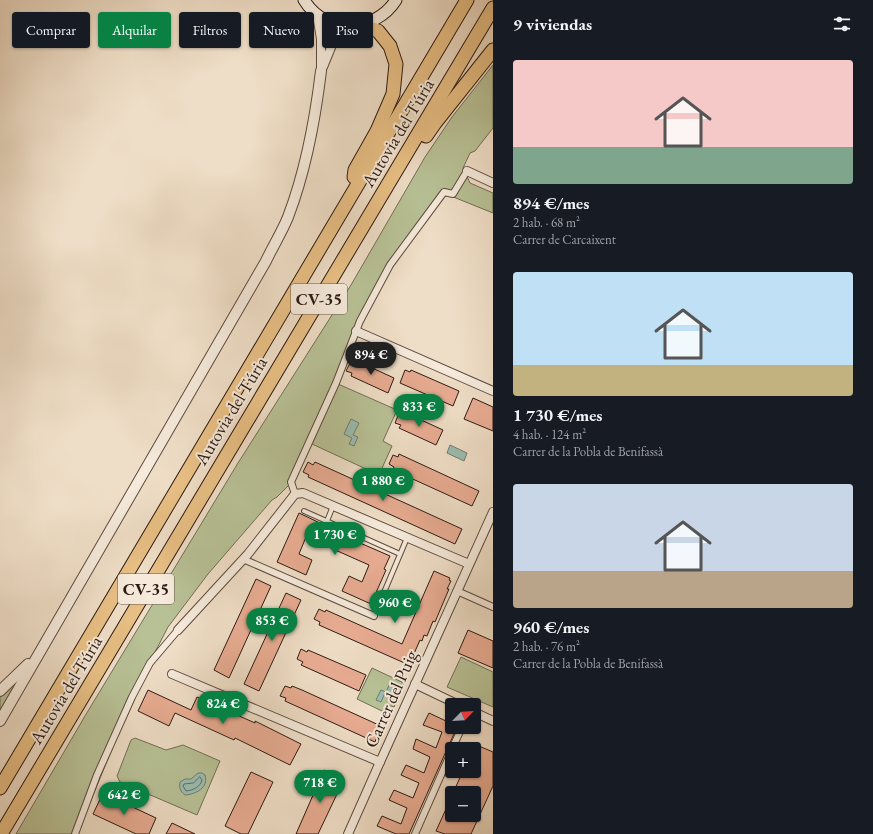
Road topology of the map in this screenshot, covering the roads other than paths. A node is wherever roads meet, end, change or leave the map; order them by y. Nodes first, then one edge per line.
1 (304, 0) edge
2 (396, 0) edge
3 (467, 0) edge
4 (493, 8) edge
5 (317, 15) junction
6 (322, 18) edge
7 (373, 21) edge
8 (373, 30) edge
9 (331, 48) edge
10 (493, 50) edge
11 (321, 72) junction
12 (467, 171) joint
13 (393, 178) junction
14 (493, 183) edge
15 (351, 193) junction
16 (356, 331) junction
17 (493, 391) edge
18 (295, 494) junction
19 (333, 506) junction
20 (304, 511) dead end
21 (493, 512) edge
22 (327, 521) junction
23 (407, 538) junction
24 (400, 554) junction
25 (243, 559) junction
26 (469, 564) junction
27 (457, 591) junction
28 (493, 607) edge
29 (374, 616) joint
30 (178, 630) joint
31 (38, 654) junction
32 (172, 674) dead end
33 (415, 684) junction
34 (0, 691) edge
35 (445, 698) edge
36 (481, 715) edge
37 (0, 721) edge
38 (493, 721) edge
39 (380, 762) junction
40 (445, 766) edge
41 (0, 788) edge
42 (2, 834) edge
43 (75, 834) edge
44 (348, 834) edge
45 (415, 834) edge

1 - 5 main road
2 - 7 main road
3 - 15 highway, Autovia del Túria / CV-35
4 - 13 highway, Autovia del Túria / CV-35
5 - 6 main road
5 - 11 street
8 - 15 highway
9 - 11 street
10 - 13 highway
11 - 31 street
12 - 14 street
12 - 16 street
13 - 42 highway, Autovia del Túria / CV-35
15 - 41 highway, Autovia del Túria / CV-35
16 - 17 street
16 - 18 street
18 - 19 street
18 - 25 street
19 - 22 lane
19 - 23 street
20 - 22 lane
21 - 26 street, Carrer del Puig
22 - 24 lane
23 - 24 lane
23 - 26 street
24 - 29 lane
25 - 29 street
25 - 30 street
26 - 27 street, Carrer del Puig
27 - 28 street
27 - 33 street, Carrer del Puig
30 - 43 street
31 - 34 street
31 - 37 street
32 - 39 street
33 - 35 street
33 - 39 street, Carrer del Puig
36 - 38 street
39 - 44 street, Carrer del Puig
40 - 45 street

